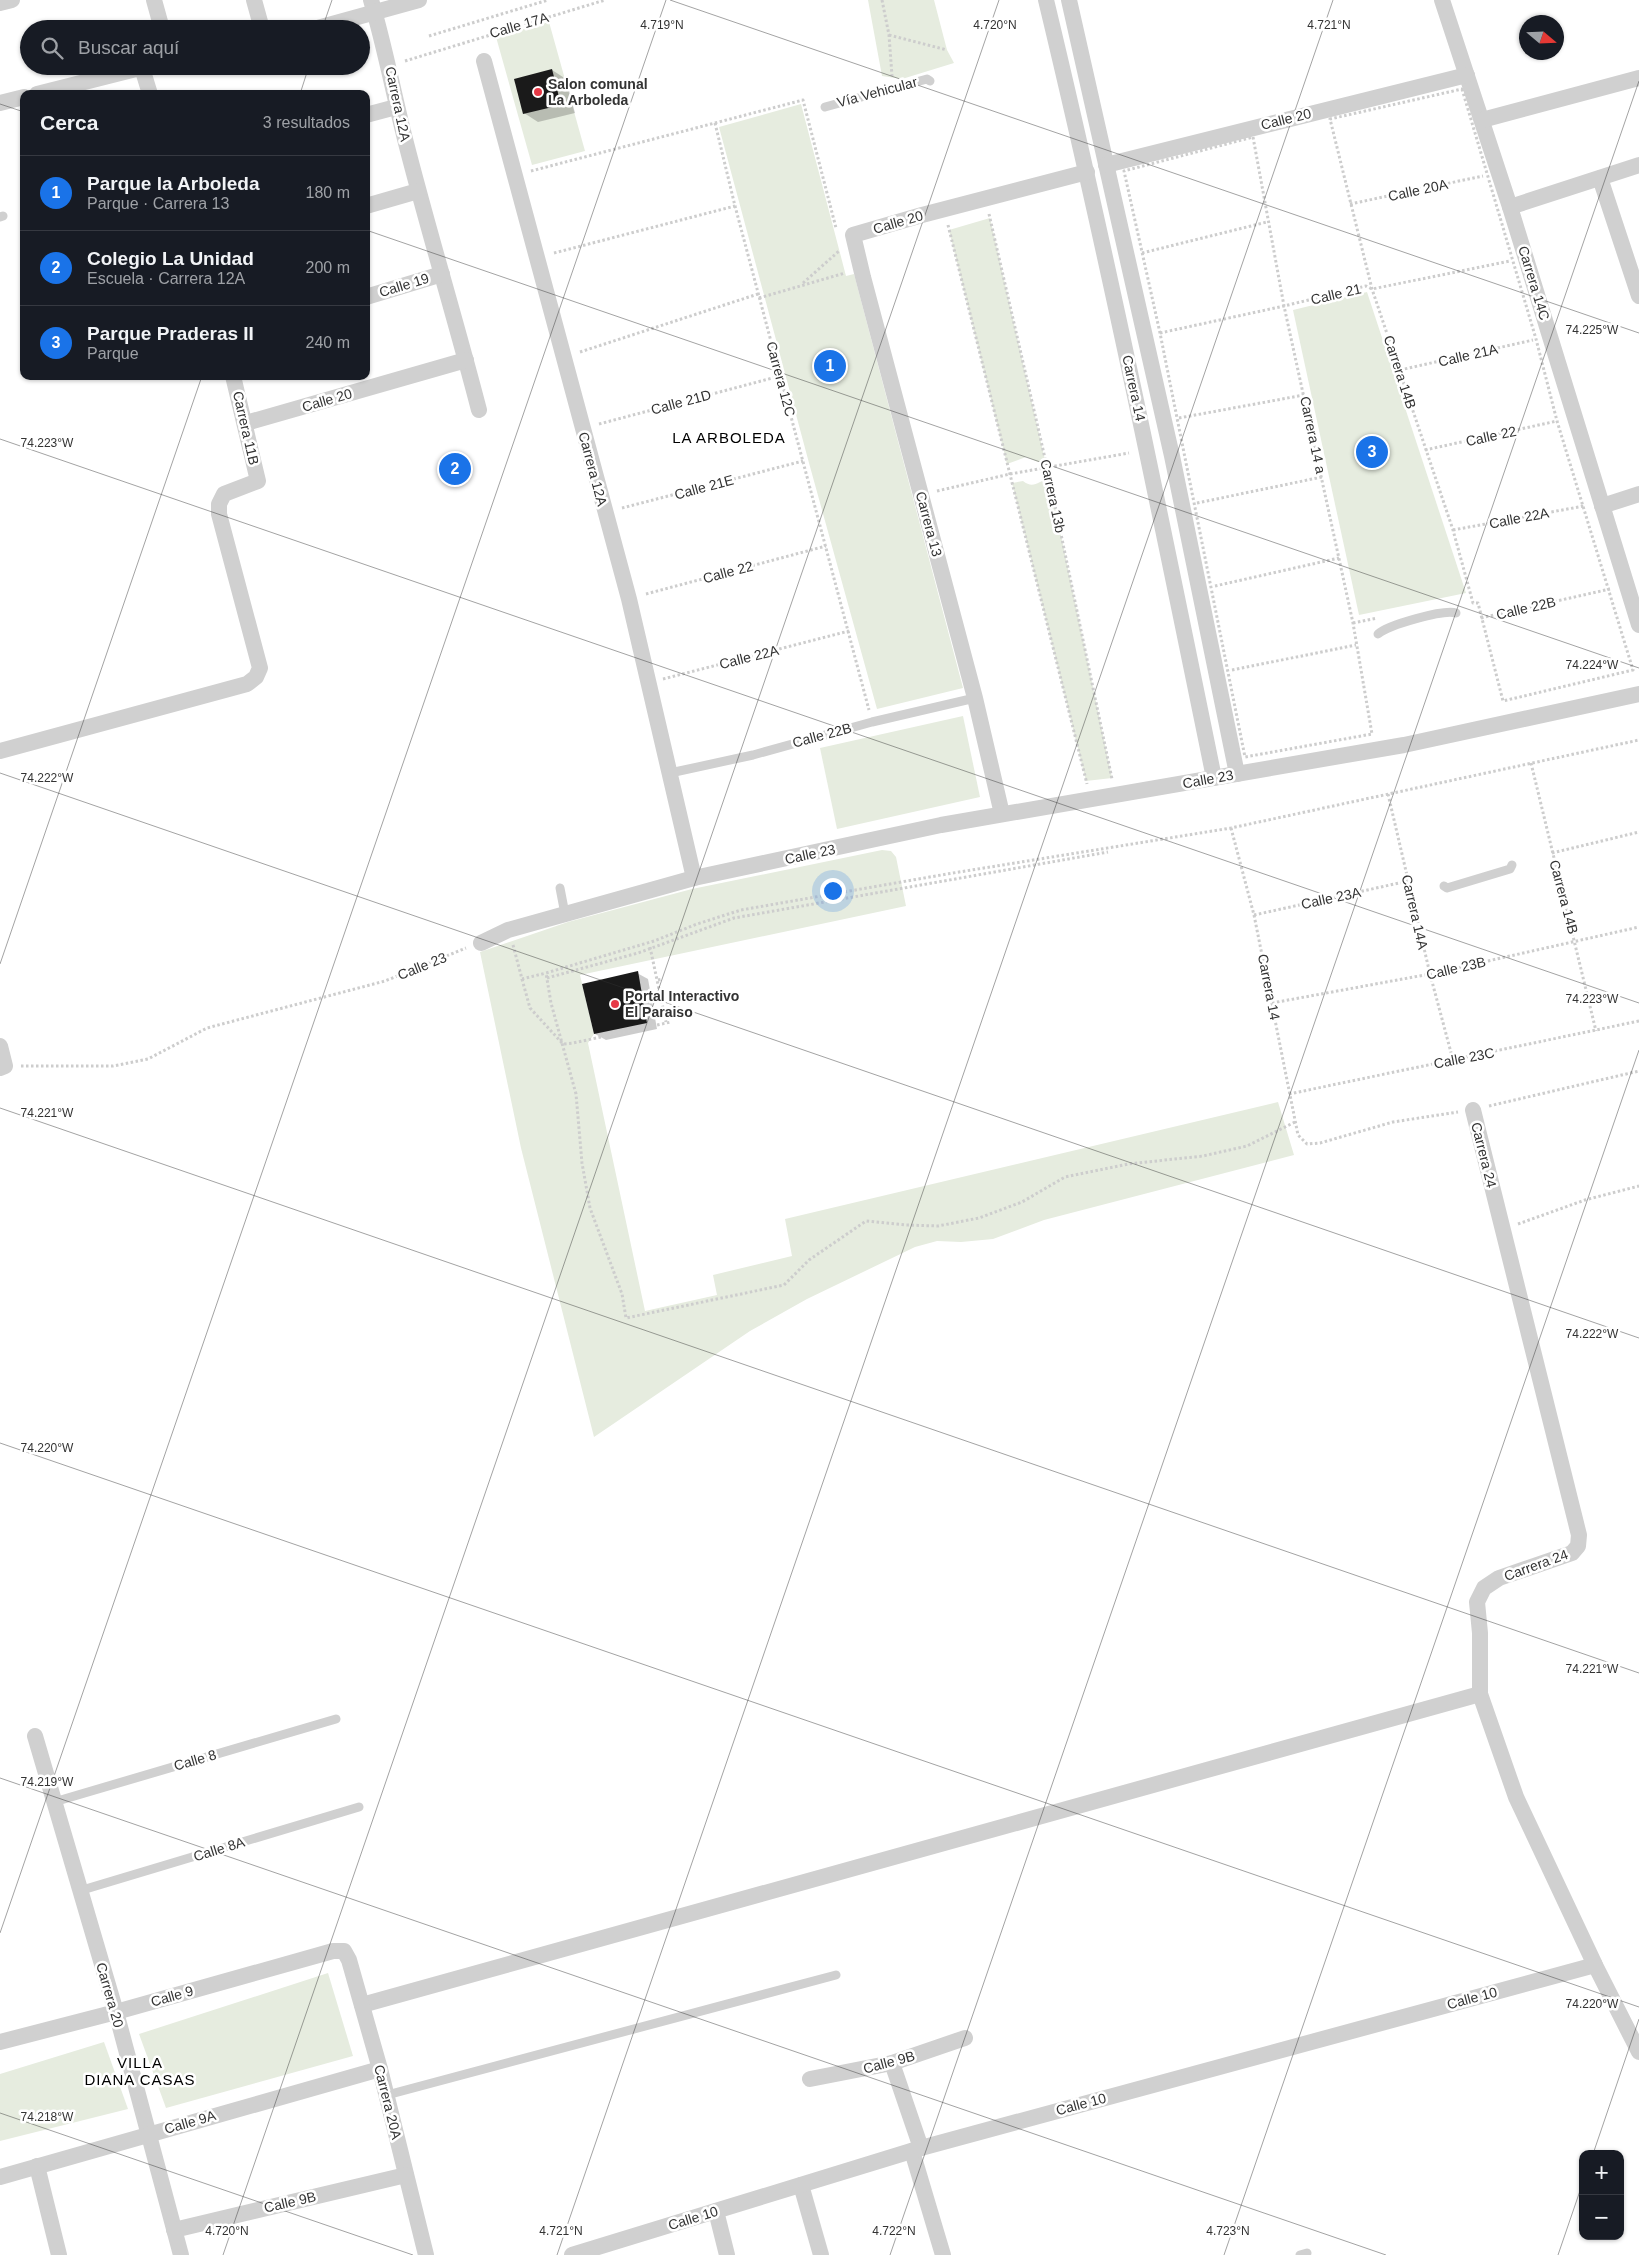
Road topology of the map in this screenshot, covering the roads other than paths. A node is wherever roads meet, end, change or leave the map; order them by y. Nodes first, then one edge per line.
1 (12, 0) edge
2 (154, 0) edge
3 (254, 0) edge
4 (419, 0) edge
5 (1046, 0) edge
6 (1069, 0) edge
7 (1442, 0) edge
8 (0, 3) edge
9 (373, 6) edge
10 (160, 20) edge
11 (260, 20) edge
12 (337, 20) edge
13 (484, 61) dead end
14 (113, 75) edge
15 (146, 75) edge
16 (1466, 75) junction
17 (1639, 78) edge
18 (930, 81) dead end
19 (53, 90) edge
20 (149, 90) edge
21 (20, 98) edge
22 (0, 103) edge
23 (396, 106) junction
24 (825, 107) dead end
25 (370, 113) edge
26 (1482, 120) junction
27 (1106, 165) junction
28 (1639, 165) edge
29 (1088, 172) junction
30 (1600, 178) junction
31 (418, 191) junction
32 (370, 205) edge
33 (1510, 208) junction
34 (845, 234) joint
35 (442, 274) junction
36 (370, 295) edge
37 (1639, 296) edge
38 (466, 360) junction
39 (234, 380) edge
40 (479, 410) dead end
41 (246, 424) junction
42 (1639, 494) edge
43 (1602, 506) junction
44 (1456, 613) dead end
45 (1639, 625) edge
46 (1378, 634) dead end
47 (1639, 694) edge
48 (975, 698) junction
49 (0, 751) edge
50 (670, 773) junction
51 (1237, 774) junction
52 (1214, 778) junction
53 (1002, 814) junction
54 (1512, 865) dead end
55 (694, 878) junction
56 (1444, 886) dead end
57 (560, 888) dead end
58 (565, 914) junction
59 (481, 943) road end
60 (0, 1046) edge
61 (3, 1067) edge
62 (1473, 1110) dead end
63 (1480, 1694) junction
64 (336, 1719) dead end
65 (35, 1736) dead end
66 (54, 1802) junction
67 (359, 1808) dead end
68 (79, 1891) junction
69 (344, 1951) joint
70 (1595, 1965) junction
71 (836, 1975) dead end
72 (362, 2005) junction
73 (116, 2012) junction
74 (966, 2038) dead end
75 (0, 2042) edge
76 (1639, 2052) edge
77 (892, 2063) junction
78 (380, 2069) junction
79 (810, 2079) dead end
80 (387, 2095) junction
81 (149, 2134) junction
82 (916, 2149) junction
83 (37, 2166) junction
84 (406, 2175) junction
85 (0, 2177) edge
86 (801, 2185) junction
87 (716, 2211) junction
88 (174, 2230) junction
89 (60, 2255) edge
90 (181, 2255) edge
91 (426, 2255) edge
92 (572, 2255) edge
93 (727, 2255) edge
94 (821, 2255) edge
95 (943, 2255) edge

1 - 8 street
2 - 10 street
3 - 11 street
4 - 9 street
5 - 29 street, Carrera 14
6 - 27 street, Carrera 14
7 - 16 street, Carrera 14C
9 - 12 street
9 - 23 street, Carrera 12A
13 - 50 street, Carrera 12A
14 - 19 street
15 - 20 street
16 - 26 street, Carrera 14C
16 - 27 street, Calle 20
17 - 26 street
18 - 24 lane, Vía Vehicular
21 - 22 street
23 - 25 street
23 - 31 street, Carrera 12A
26 - 33 street, Carrera 14C
27 - 51 street, Carrera 14
28 - 30 street
29 - 34 street, Calle 20
29 - 52 street, Carrera 14
30 - 33 street
30 - 37 street
31 - 32 street
31 - 35 street, Carrera 12A
33 - 43 street, Carrera 14C
34 - 48 street, Carrera 13
35 - 36 street, Calle 19
35 - 38 street, Carrera 12A
38 - 40 street, Carrera 12A
38 - 41 street, Calle 20
39 - 41 street, Carrera 11B
41 - 49 street, Carrera 11B
42 - 43 street
43 - 45 street, Carrera 14C
44 - 46 lane
47 - 51 street, Calle 23
48 - 50 lane, Calle 22B
48 - 53 street, Carrera 13
50 - 55 street, Carrera 12A
51 - 52 street, Calle 23
52 - 53 street, Calle 23
53 - 55 street, Calle 23
54 - 56 lane
55 - 58 street, Calle 23
57 - 58 lane
58 - 59 street, Calle 23
60 - 61 street
62 - 63 street, Carrera 24
63 - 70 street, Carrera 24
63 - 72 street
64 - 66 lane, Calle 8
65 - 66 street, Carrera 20
66 - 68 street, Carrera 20
67 - 68 lane, Calle 8A
68 - 73 street, Carrera 20
69 - 72 street, Carrera 20A
69 - 73 street, Calle 9
70 - 76 street, Carrera 24
70 - 82 street, Calle 10
71 - 80 lane
72 - 78 street, Carrera 20A
73 - 75 street, Calle 9
73 - 81 street, Carrera 20
74 - 77 street, Calle 9B
77 - 79 street, Calle 9B
77 - 82 street
78 - 80 street, Carrera 20A
78 - 81 street, Calle 9A
80 - 84 street, Carrera 20A
81 - 83 street, Calle 9A
81 - 88 street, Carrera 20
82 - 86 street, Calle 10
82 - 95 street
83 - 85 street, Calle 9A
83 - 89 street
84 - 88 street, Calle 9B
84 - 91 street, Carrera 20A
86 - 87 street, Calle 10
86 - 94 street
87 - 92 street, Calle 10
87 - 93 street
88 - 90 street, Carrera 20

